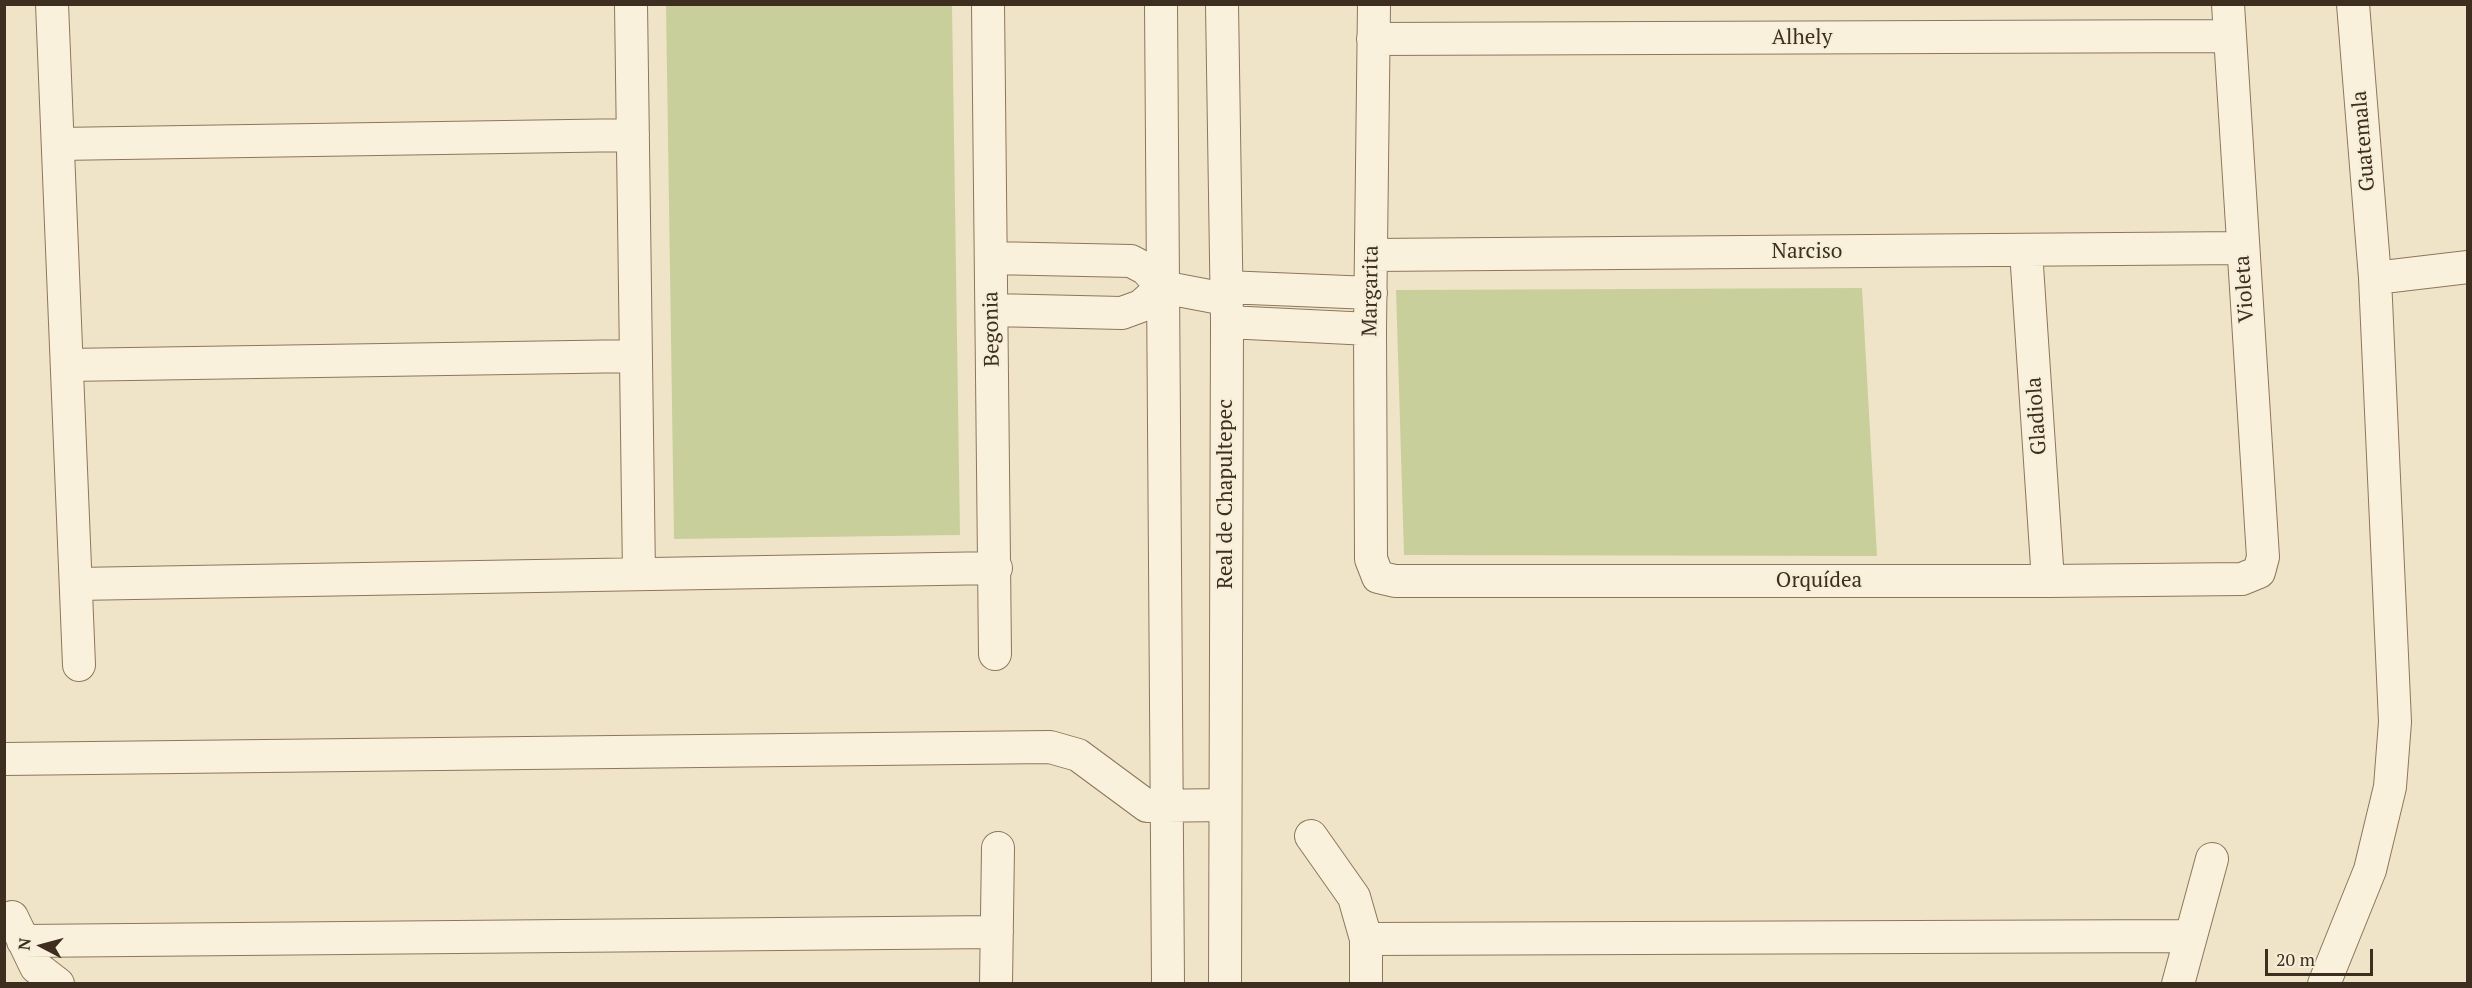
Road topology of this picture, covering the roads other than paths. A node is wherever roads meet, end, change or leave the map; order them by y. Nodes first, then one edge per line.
1 (52, 4) edge
2 (631, 4) edge
3 (988, 4) edge
4 (1161, 4) edge
5 (1222, 4) edge
6 (1374, 4) edge
7 (2228, 4) edge
8 (2353, 4) edge
9 (2230, 36) junction
10 (1373, 39) junction
11 (633, 135) junction
12 (58, 144) junction
13 (2242, 248) junction
14 (2026, 251) junction
15 (1372, 255) junction
16 (991, 258) junction
17 (2468, 267) edge
18 (2375, 278) junction
19 (1162, 287) junction
20 (1371, 293) junction
21 (1226, 303) junction
22 (992, 310) junction
23 (1370, 329) junction
24 (636, 356) junction
25 (67, 365) junction
26 (996, 568) junction
27 (2259, 572) joint
28 (639, 574) junction
29 (1378, 577) joint
30 (2048, 581) junction
31 (76, 584) junction
32 (995, 654) dead end
33 (79, 665) dead end
34 (4, 759) edge
35 (1225, 805) junction
36 (1167, 806) junction
37 (1311, 836) dead end
38 (998, 848) dead end
39 (2212, 859) dead end
40 (997, 932) junction
41 (2191, 936) junction
42 (1366, 939) junction
43 (58, 984) edge
44 (996, 984) edge
45 (1168, 984) edge
46 (1225, 984) edge
47 (1366, 984) edge
48 (2178, 984) edge
49 (2324, 984) edge

1 - 12 street
2 - 11 street
3 - 16 street, Begonia
4 - 19 street
5 - 21 street, Real de Chapultepec
6 - 10 street, Margarita
7 - 9 street, Violeta
8 - 18 street, Guatemala
9 - 10 street, Alhely
9 - 13 street, Violeta
10 - 15 street, Margarita
11 - 12 street
11 - 24 street
12 - 25 street
13 - 14 street, Narciso
13 - 27 street, Violeta
14 - 15 street, Narciso
14 - 30 street, Gladiola
15 - 20 street, Margarita
16 - 19 street
16 - 22 street, Begonia
17 - 18 street
18 - 49 street, Guatemala
19 - 21 street
19 - 22 street
19 - 36 street
20 - 21 street
20 - 23 street, Margarita
21 - 23 street
21 - 35 street, Real de Chapultepec
22 - 26 street, Begonia
23 - 29 street, Margarita
24 - 25 street
24 - 28 street
25 - 31 street
26 - 28 street
26 - 32 street, Begonia
27 - 30 street, Orquídea
28 - 31 street
29 - 30 street, Orquídea
31 - 33 street
34 - 36 street
35 - 36 street
35 - 46 street, Real de Chapultepec
36 - 45 street
37 - 42 street
38 - 40 street
39 - 41 street
40 - 43 street
40 - 44 street
41 - 42 street
41 - 48 street
42 - 47 street

